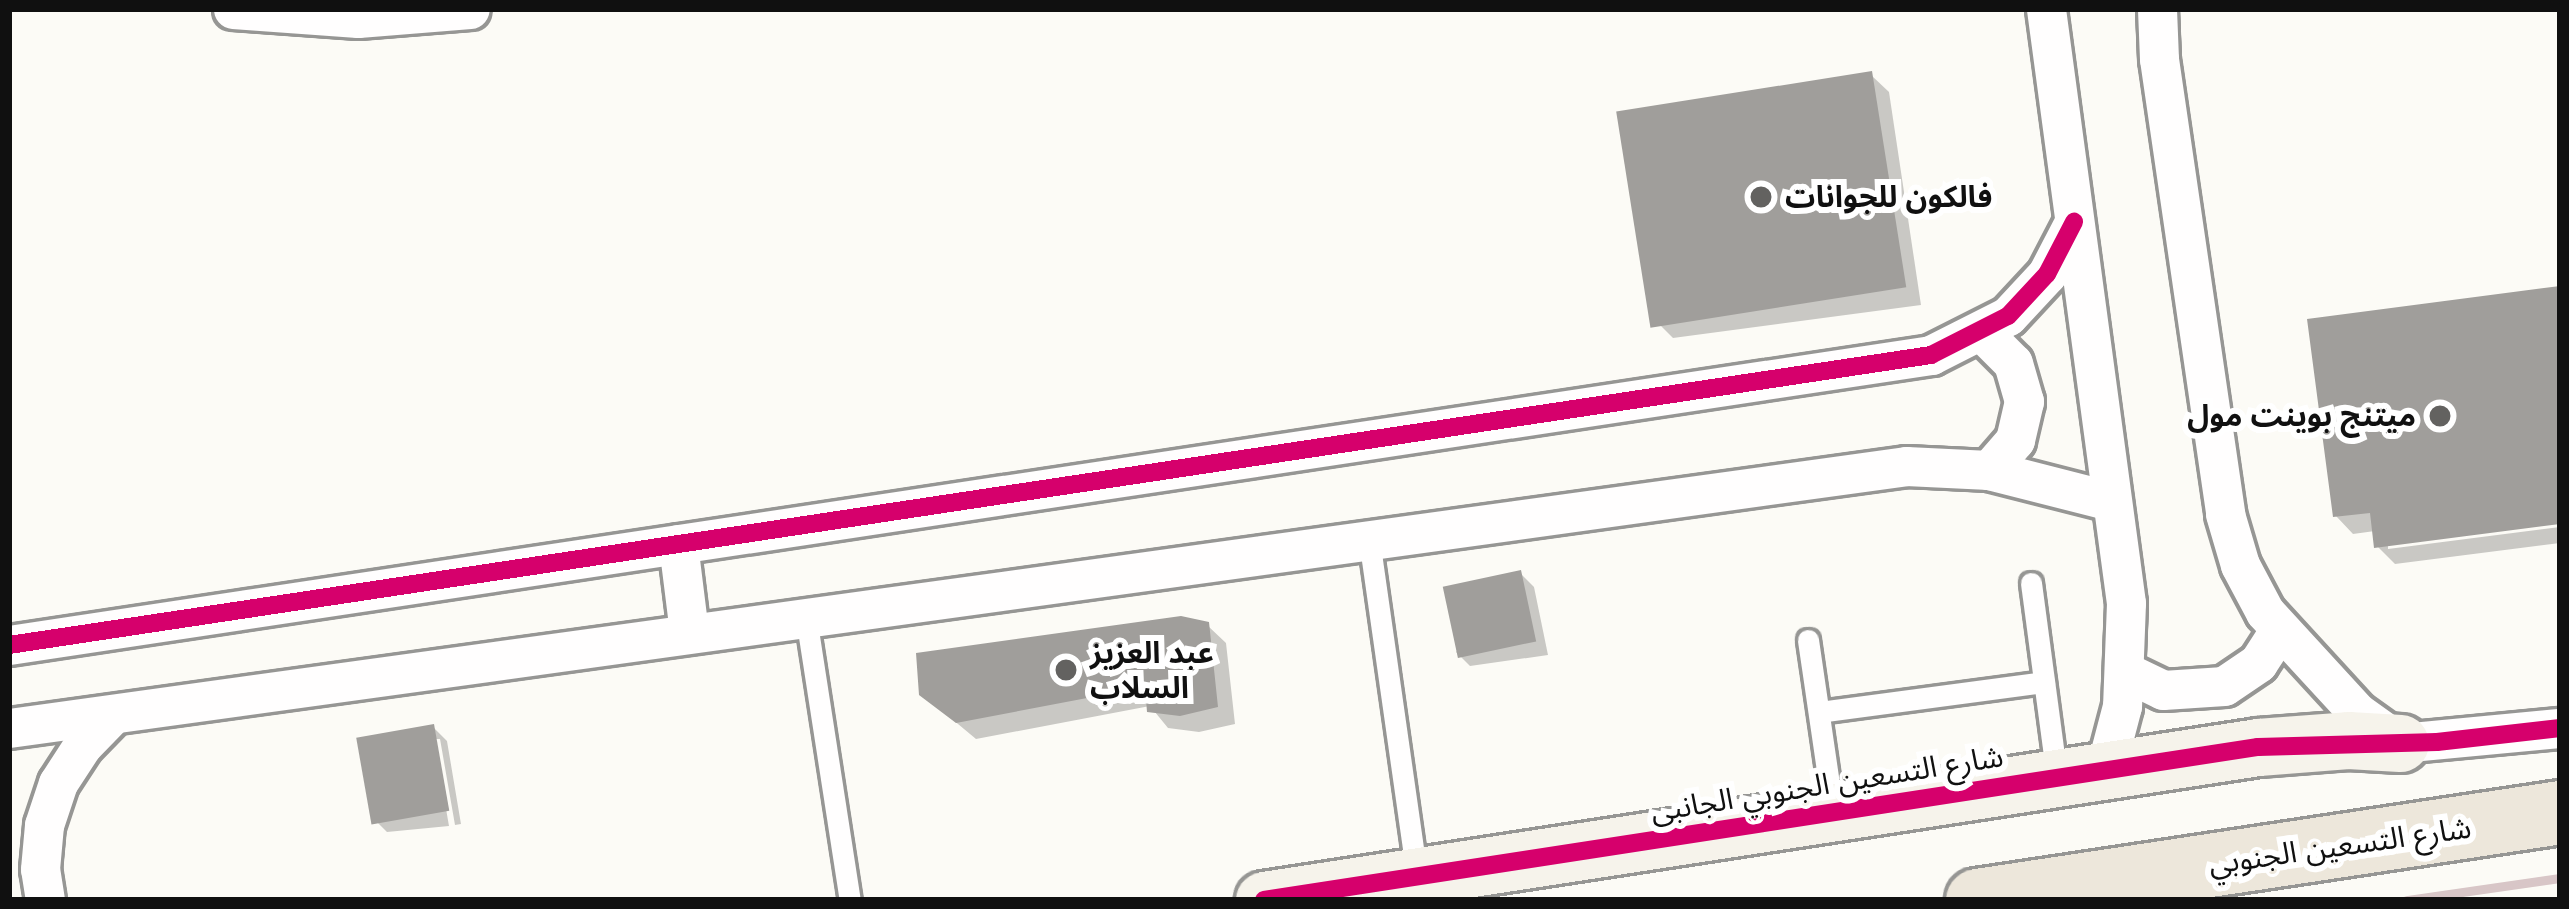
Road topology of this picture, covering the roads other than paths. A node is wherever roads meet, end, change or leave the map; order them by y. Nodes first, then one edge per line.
1 (233, 9) edge
2 (470, 9) edge
3 (2046, 9) edge
4 (2157, 9) edge
5 (2074, 222) junction
6 (1983, 332) junction
7 (1989, 470) junction
8 (2111, 501) junction
9 (1370, 538) junction
10 (678, 544) junction
11 (2031, 583) dead end
12 (806, 616) junction
13 (2280, 629) junction
14 (689, 632) junction
15 (1808, 640) dead end
16 (9, 645) edge
17 (2126, 672) junction
18 (2044, 682) junction
19 (1819, 712) junction
20 (112, 715) junction
21 (9, 728) edge
22 (2560, 728) edge
23 (2400, 743) junction
24 (2081, 775) junction
25 (2560, 812) edge
26 (1833, 814) junction
27 (1417, 878) junction
28 (44, 900) edge
29 (850, 900) edge
30 (1264, 900) edge
31 (1977, 900) edge

1 - 2 street
3 - 5 street
4 - 13 street
5 - 6 street
5 - 8 street
6 - 7 street
6 - 10 street
7 - 8 street
7 - 9 street
8 - 17 street
9 - 12 street
9 - 27 lane
10 - 14 street
10 - 16 street
11 - 18 lane
12 - 14 street
12 - 29 lane
13 - 17 street
13 - 23 street
14 - 20 street
15 - 19 lane
17 - 24 street
18 - 19 lane
18 - 24 lane
19 - 26 lane
20 - 21 street
20 - 28 street
22 - 23 street
23 - 24 street, شارع التسعين الجنوبي الجانبى
24 - 26 street, شارع التسعين الجنوبي الجانبى
25 - 31 main road, شارع التسعين الجنوبي
26 - 27 street, شارع التسعين الجنوبي الجانبى
27 - 30 street, شارع التسعين الجنوبي الجانبى

